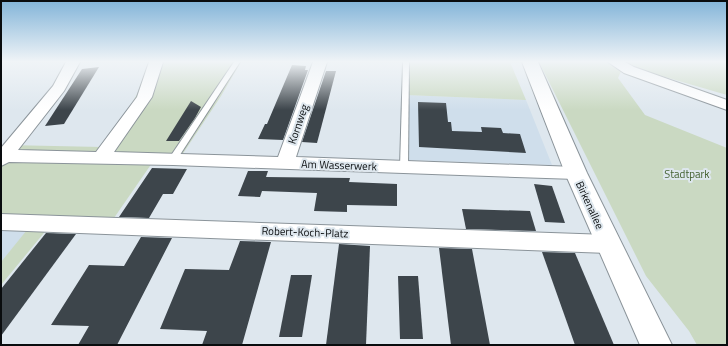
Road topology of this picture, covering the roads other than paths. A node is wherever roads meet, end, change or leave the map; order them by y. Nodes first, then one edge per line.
1 (64, 78) edge
2 (150, 78) edge
3 (226, 78) edge
4 (314, 78) edge
5 (406, 78) edge
6 (537, 78) edge
7 (652, 78) edge
8 (727, 105) edge
9 (3, 158) edge
10 (101, 158) junction
11 (173, 159) junction
12 (285, 163) junction
13 (404, 167) junction
14 (576, 173) junction
15 (1, 222) edge
16 (608, 244) junction
17 (656, 345) edge

1 - 9 street
2 - 10 street
3 - 11 lane
4 - 12 street, Kornweg
5 - 13 lane
6 - 14 street, Birkenallee
7 - 8 street
9 - 10 street, Am Wasserwerk
10 - 11 street, Am Wasserwerk
11 - 12 street, Am Wasserwerk
12 - 13 street, Am Wasserwerk
13 - 14 street, Am Wasserwerk
14 - 16 street, Birkenallee
15 - 16 street, Robert-Koch-Platz
16 - 17 street, Birkenallee

